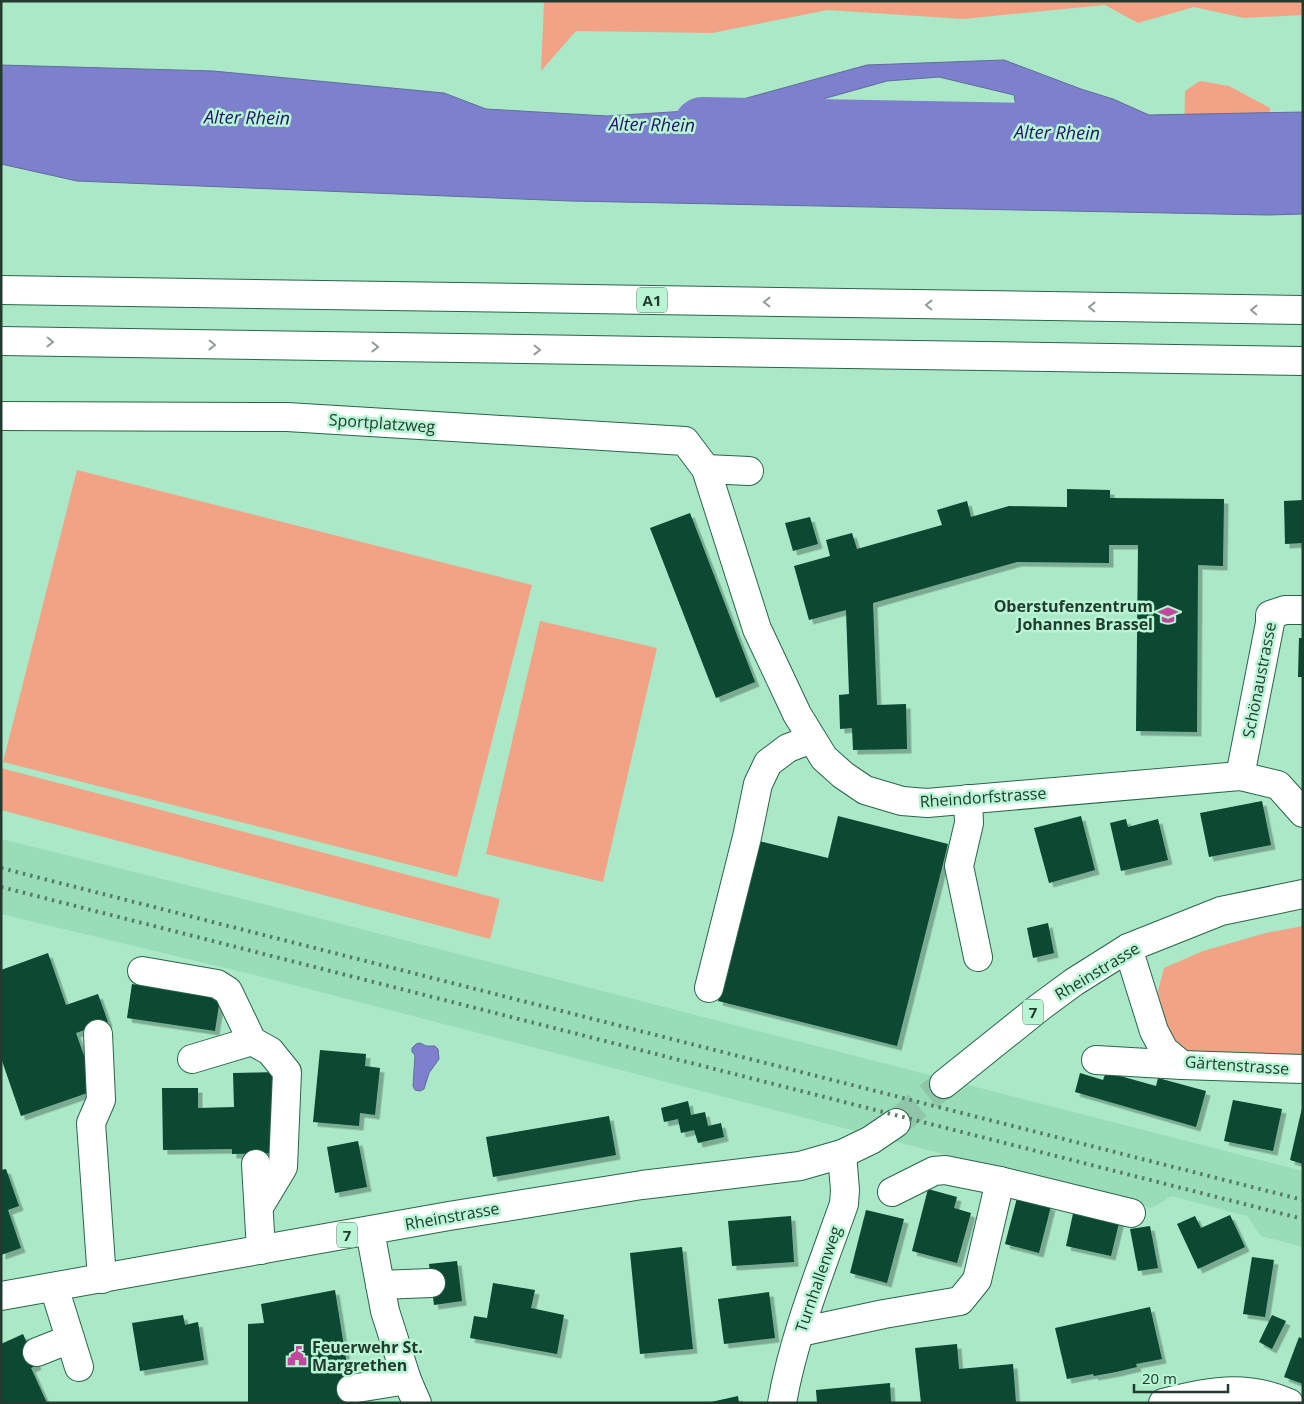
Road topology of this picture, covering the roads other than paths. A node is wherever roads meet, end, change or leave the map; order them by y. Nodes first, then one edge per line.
1 (1, 290) edge
2 (1303, 310) edge
3 (1, 342) edge
4 (1303, 361) edge
5 (1, 416) edge
6 (706, 469) junction
7 (749, 471) dead end
8 (1303, 610) edge
9 (812, 739) junction
10 (1240, 776) junction
11 (968, 799) junction
12 (1303, 813) edge
13 (1303, 894) edge
14 (1128, 948) junction
15 (978, 957) dead end
16 (142, 971) dead end
17 (709, 988) dead end
18 (98, 1034) dead end
19 (252, 1041) junction
20 (192, 1060) dead end
21 (1096, 1060) dead end
22 (1182, 1065) junction
23 (1303, 1069) edge
24 (944, 1084) tunnel mouth
25 (896, 1123) tunnel mouth
26 (842, 1154) junction
27 (256, 1164) dead end
28 (1000, 1180) junction
29 (892, 1192) dead end
30 (258, 1208) junction
31 (1130, 1213) dead end
32 (370, 1231) junction
33 (261, 1250) junction
34 (102, 1279) junction
35 (431, 1283) dead end
36 (380, 1286) junction
37 (54, 1287) junction
38 (1, 1296) edge
39 (800, 1332) junction
40 (70, 1339) junction
41 (37, 1352) dead end
42 (79, 1367) dead end
43 (351, 1389) dead end
44 (412, 1391) edge
45 (782, 1403) edge
46 (1163, 1403) edge
47 (1289, 1403) edge

2 -> 1 main road, A1
3 -> 4 main road
5 - 6 main road, Sportplatzweg
6 - 7 main road
6 - 9 main road, Rheindorfstrasse
8 - 10 main road, Schönaustrasse
9 - 11 main road, Rheindorfstrasse
9 - 17 main road
10 - 11 main road, Rheindorfstrasse
10 - 12 main road, Rheindorfstrasse
11 - 15 main road
13 - 14 main road, Rheinstrasse / 7
14 - 22 main road, Gärtenstrasse
14 - 24 main road, Rheinstrasse / 7
16 - 19 main road
18 - 34 main road
19 - 20 main road
19 - 30 main road
21 - 22 main road
22 - 23 main road, Gärtenstrasse
25 - 26 main road, Rheinstrasse / 7
26 - 32 main road, Rheinstrasse / 7
26 - 39 main road, Turnhallenweg
27 - 30 main road
28 - 29 main road
28 - 31 main road
28 - 39 main road
30 - 33 main road
32 - 33 main road, Rheinstrasse / 7
32 - 36 main road
33 - 34 main road, Rheinstrasse / 7
34 - 37 main road, Rheinstrasse / 7
35 - 36 main road
36 - 44 main road
37 - 38 main road, Rheinstrasse / 7
37 - 40 main road
39 - 45 main road, Turnhallenweg
40 - 41 main road
40 - 42 main road
43 - 44 main road
46 - 47 main road

